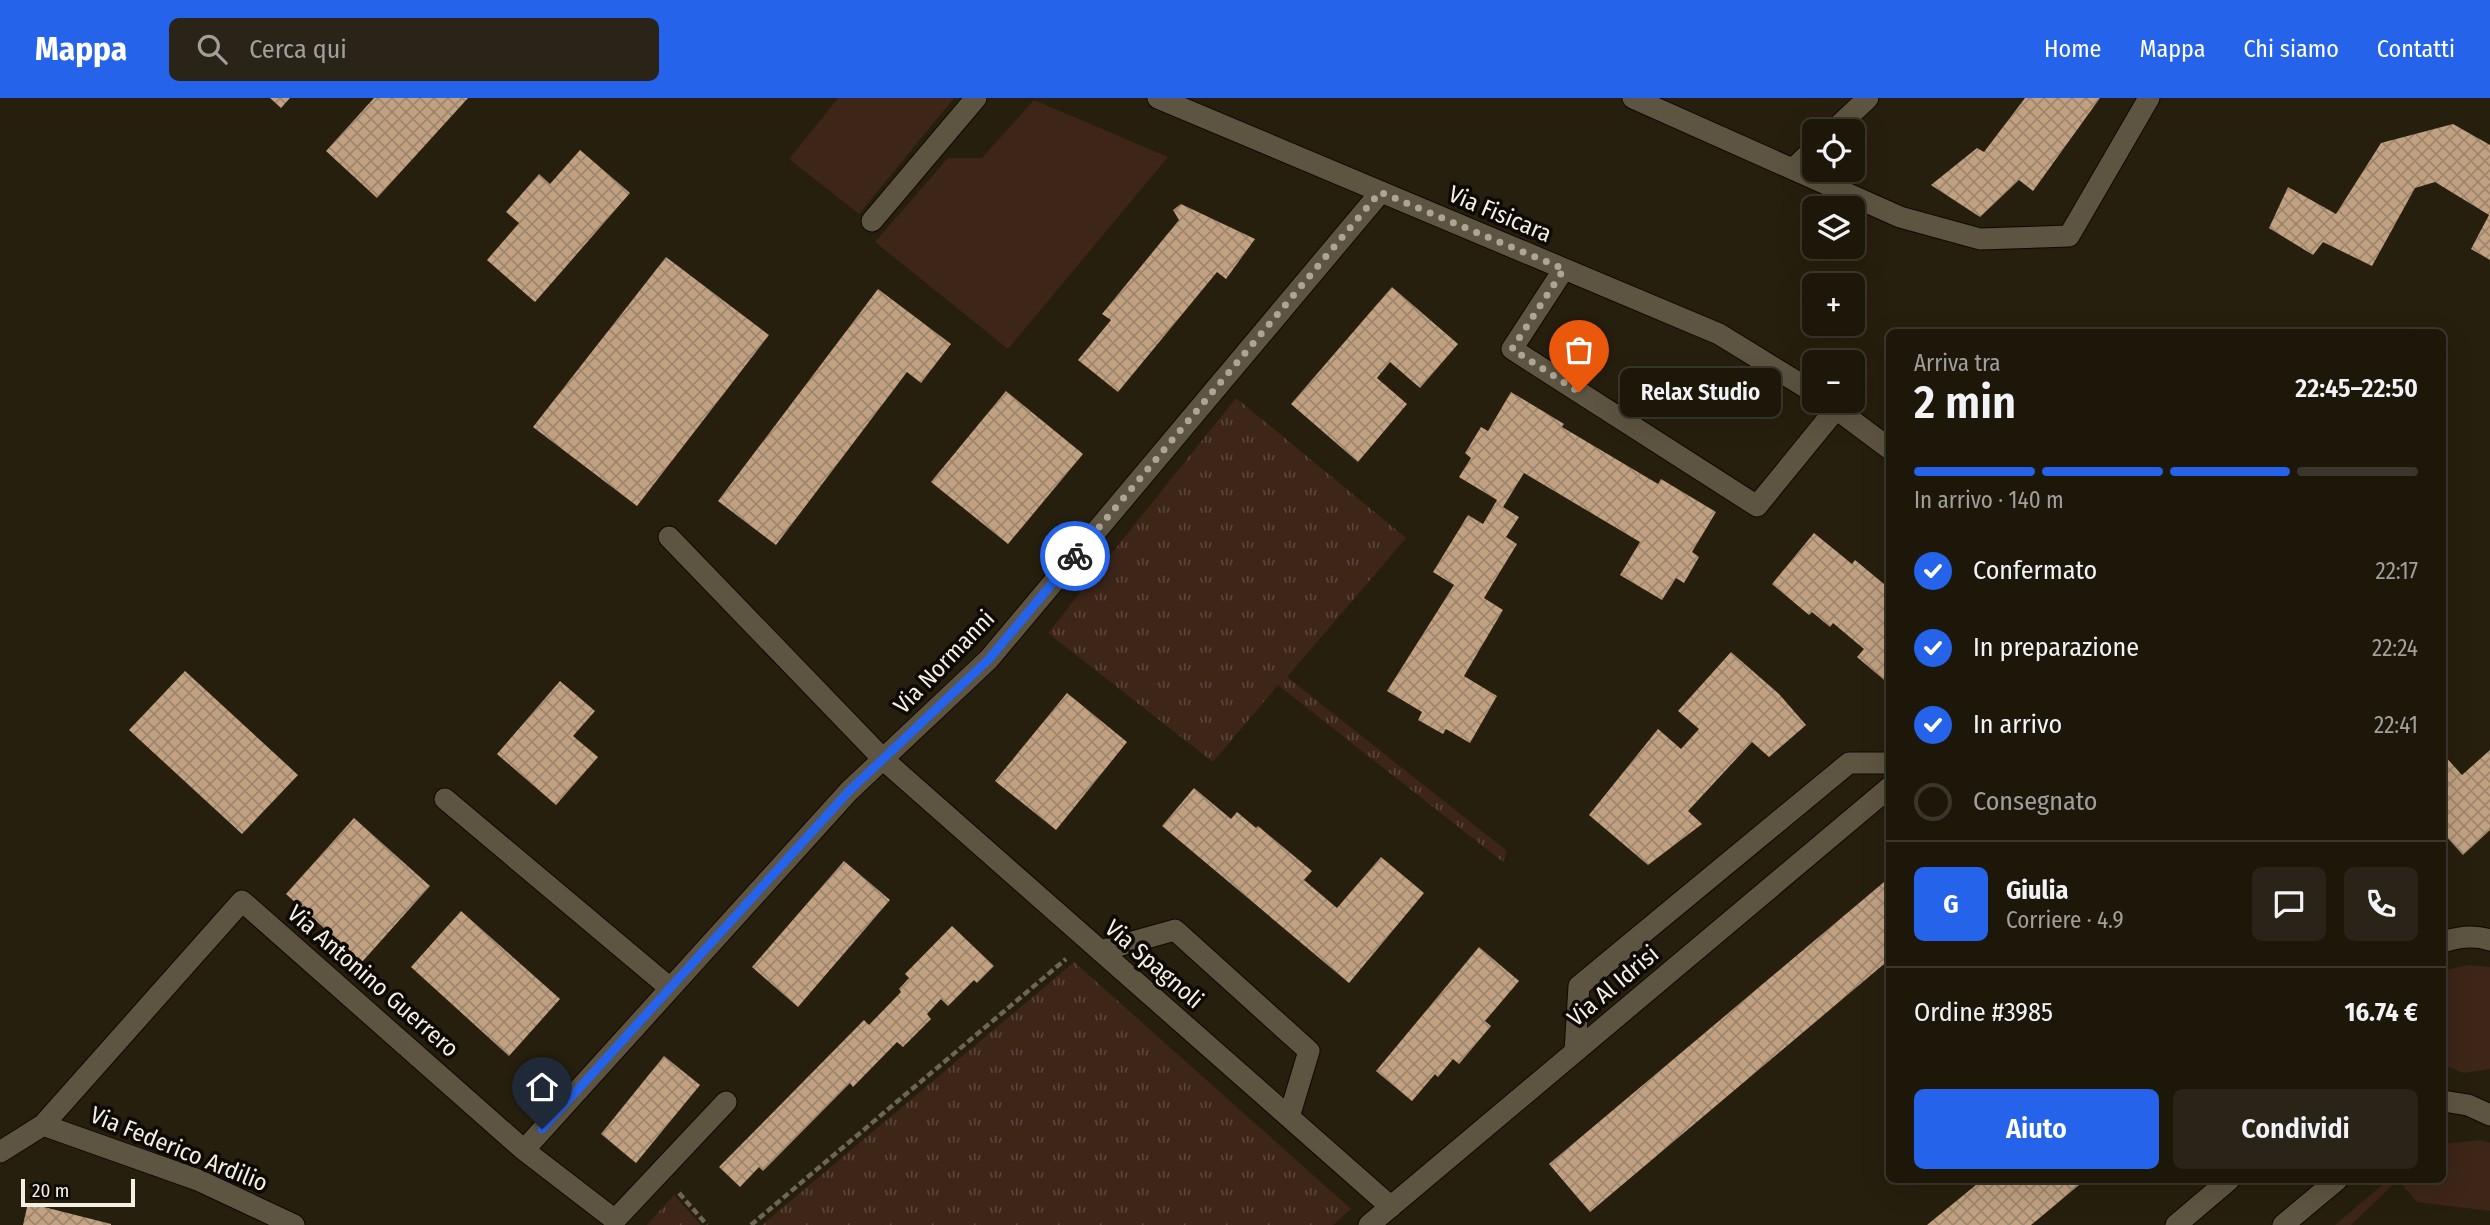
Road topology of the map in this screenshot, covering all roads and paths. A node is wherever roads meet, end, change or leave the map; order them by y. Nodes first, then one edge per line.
1 (976, 98) edge
2 (1158, 98) edge
3 (1633, 98) edge
4 (1868, 98) edge
5 (2149, 98) edge
6 (1846, 119) edge
7 (1802, 161) edge
8 (1794, 169) junction
9 (1380, 192) junction
10 (872, 221) dead end
11 (1564, 269) junction
12 (1802, 385) edge
13 (1825, 413) edge
14 (1842, 413) edge
15 (1886, 446) edge
16 (669, 537) dead end
17 (884, 760) junction
18 (1886, 763) edge
19 (1886, 790) edge
20 (445, 799) dead end
21 (2488, 937) edge
22 (2447, 938) edge
23 (1093, 946) junction
24 (670, 988) junction
25 (1575, 1052) junction
26 (2446, 1101) edge
27 (726, 1102) dead end
28 (2490, 1102) edge
29 (2468, 1105) junction
30 (2490, 1115) edge
31 (1289, 1117) junction
32 (43, 1125) junction
33 (524, 1150) junction
34 (0, 1152) edge
35 (2225, 1183) edge
36 (2333, 1183) edge
37 (1391, 1207) junction
38 (294, 1225) edge
39 (751, 1225) edge
40 (1369, 1225) edge
41 (2176, 1225) edge
42 (2283, 1225) edge

1 - 10 street
2 - 9 street, Via Fisicara
3 - 8 street
4 - 6 street
5 - 8 street
7 - 8 street
9 - 11 street, Via Fisicara
9 - 17 street, Via Normanni
11 - 12 street, Via Fisicara
11 - 13 street
14 - 15 street
16 - 17 street, Via Spagnoli
17 - 23 street, Via Spagnoli
17 - 24 street, Via Normanni
18 - 25 street
19 - 25 street, Via Al Idrisi
20 - 24 street
21 - 22 street
23 - 31 street, Via Spagnoli
23 - 31 street
23 - 39 path
24 - 33 street, Via Normanni
25 - 37 street, Via Al Idrisi
26 - 29 street
27 - 33 street, Via Antonino Guerrero
28 - 29 street
29 - 30 street
31 - 37 street, Via Spagnoli
32 - 33 street, Via Antonino Guerrero
32 - 34 street, Via Antonino Guerrero
32 - 38 street, Via Federico Ardilio
35 - 41 street
36 - 42 street
37 - 40 street, Via Al Idrisi

